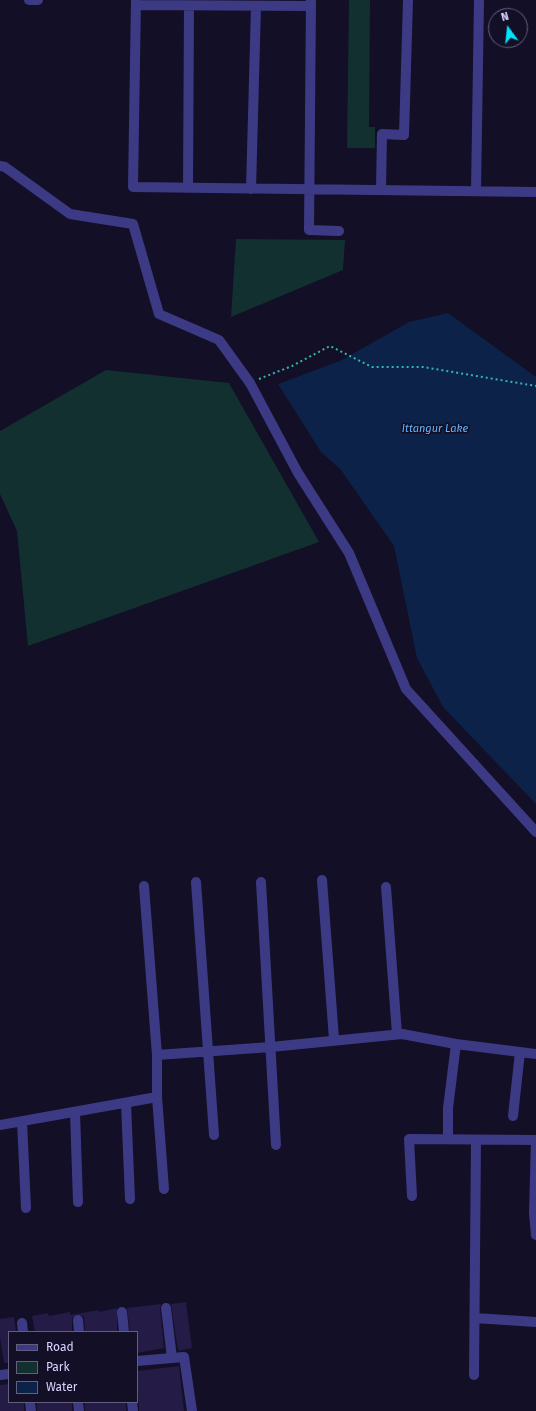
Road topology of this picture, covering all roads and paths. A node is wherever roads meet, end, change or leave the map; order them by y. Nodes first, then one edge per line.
1 (29, 0) edge
2 (38, 0) edge
3 (408, 0) edge
4 (479, 0) edge
5 (136, 3) edge
6 (311, 3) edge
7 (189, 6) junction
8 (256, 6) junction
9 (0, 166) edge
10 (188, 188) junction
11 (250, 189) junction
12 (310, 189) junction
13 (381, 190) junction
14 (476, 191) junction
15 (536, 192) edge
16 (339, 231) dead end
17 (250, 383) junction
18 (536, 386) edge
19 (536, 832) edge
20 (322, 880) dead end
21 (196, 882) dead end
22 (262, 882) dead end
23 (144, 886) dead end
24 (386, 887) dead end
25 (397, 1034) junction
26 (334, 1039) junction
27 (456, 1044) junction
28 (271, 1047) junction
29 (208, 1052) junction
30 (520, 1052) junction
31 (536, 1054) edge
32 (157, 1055) junction
33 (157, 1097) junction
34 (126, 1102) junction
35 (75, 1112) junction
36 (513, 1116) dead end
37 (22, 1121) junction
38 (0, 1125) edge
39 (214, 1136) dead end
40 (448, 1139) junction
41 (476, 1140) junction
42 (276, 1145) dead end
43 (164, 1189) dead end
44 (412, 1196) dead end
45 (130, 1199) dead end
46 (78, 1202) dead end
47 (26, 1208) dead end
48 (536, 1235) edge
49 (166, 1308) dead end
50 (122, 1312) dead end
51 (475, 1318) junction
52 (78, 1320) dead end
53 (536, 1322) edge
54 (79, 1331) edge
55 (124, 1331) edge
56 (172, 1358) junction
57 (138, 1361) edge
58 (474, 1375) dead end
59 (192, 1411) edge

1 - 2 street
3 - 13 street
4 - 14 street
5 - 7 street
5 - 10 street
6 - 8 street
6 - 12 street
7 - 8 street
7 - 10 street
8 - 11 street
9 - 17 street
10 - 11 street
11 - 12 street
12 - 13 street
12 - 16 street
13 - 14 street
14 - 15 street
17 - 18 path
17 - 19 street
20 - 26 street
21 - 29 street
22 - 28 street
23 - 32 street
24 - 25 street
25 - 26 street
25 - 27 street
26 - 28 street
27 - 30 street
27 - 40 street
28 - 29 street
28 - 42 street
29 - 32 street
29 - 39 street
30 - 31 street
30 - 36 street
32 - 33 street
33 - 34 street
33 - 43 street
34 - 35 street
34 - 45 street
35 - 37 street
35 - 46 street
37 - 38 street
37 - 47 street
40 - 41 street
40 - 44 street
41 - 48 street
41 - 51 street
49 - 56 street
50 - 55 street
51 - 53 street
51 - 58 street
52 - 54 street
56 - 57 street
56 - 59 street

